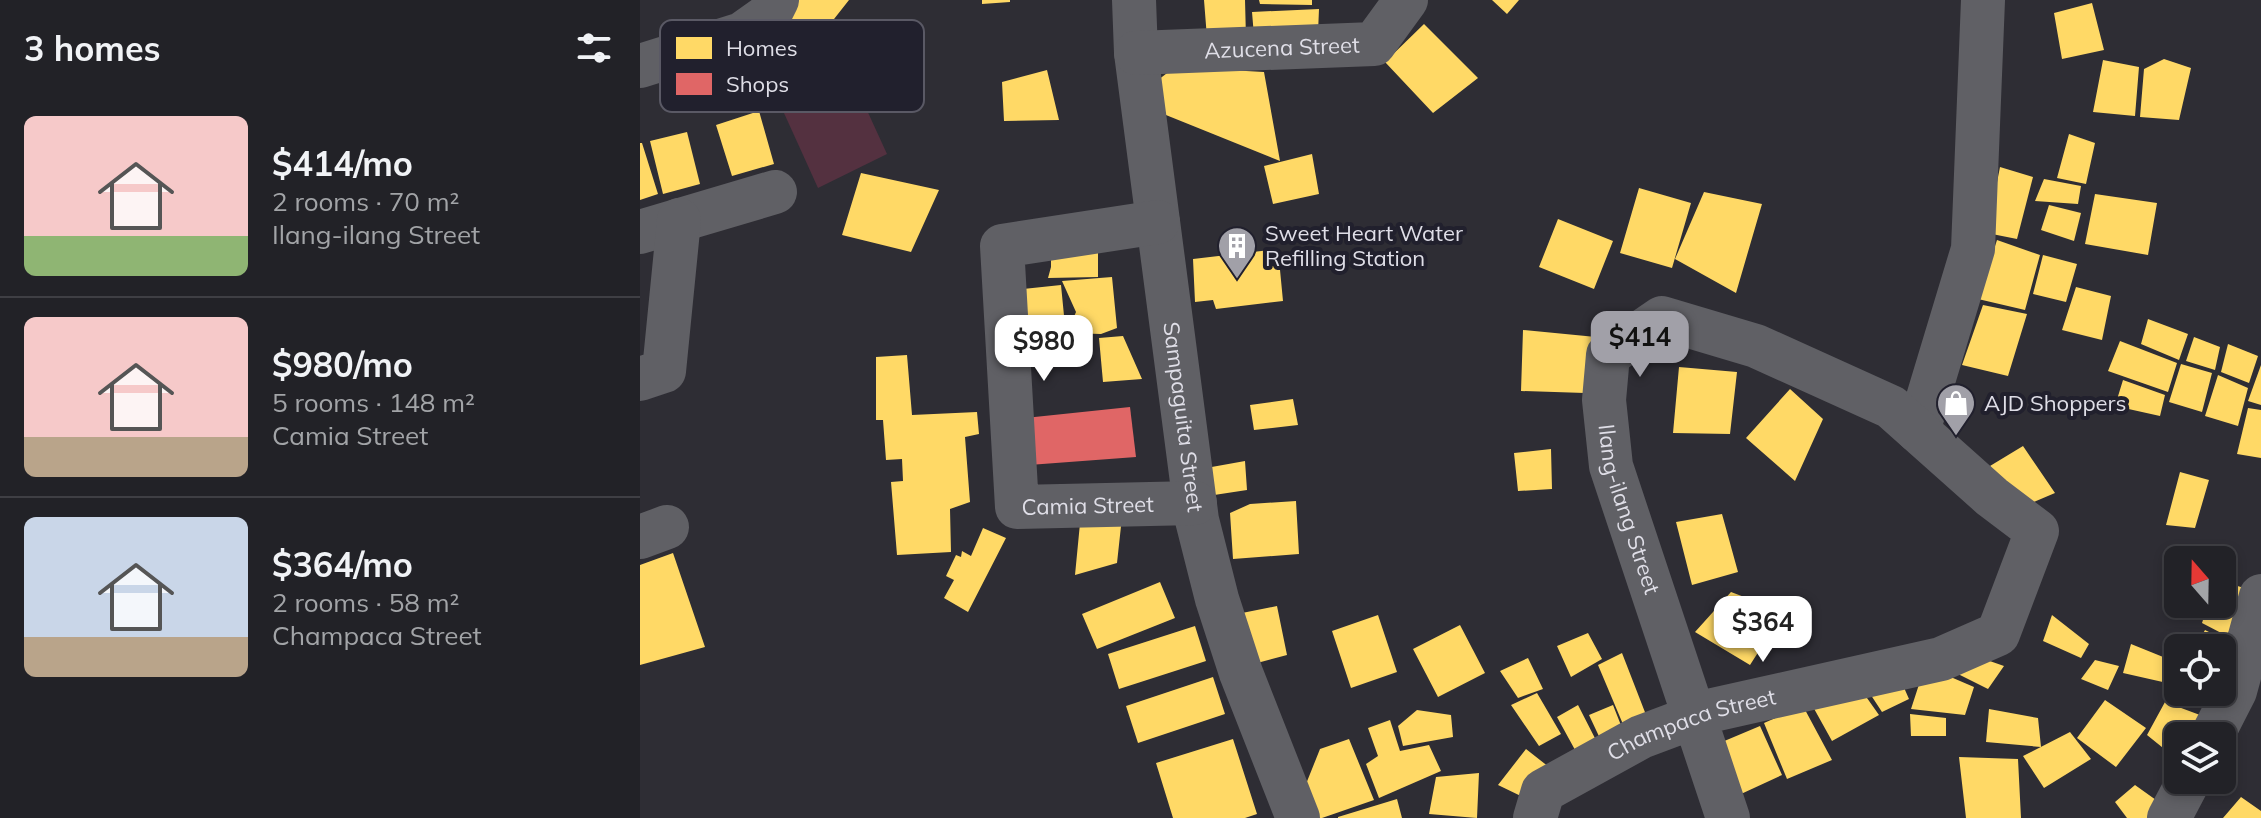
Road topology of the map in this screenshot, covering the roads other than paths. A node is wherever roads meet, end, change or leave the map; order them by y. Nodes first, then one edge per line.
1 (777, 0) edge
2 (1134, 0) edge
3 (1406, 0) edge
4 (1983, 0) edge
5 (762, 20) edge
6 (1136, 53) junction
7 (660, 60) edge
8 (640, 66) edge
9 (775, 192) dead end
10 (1158, 222) junction
11 (660, 226) edge
12 (640, 379) edge
13 (1918, 431) junction
14 (1195, 503) junction
15 (2037, 531) joint
16 (2261, 596) edge
17 (1695, 717) junction
18 (2219, 722) edge
19 (2182, 794) edge
20 (1298, 818) edge
21 (1535, 818) edge
22 (1728, 818) edge
23 (2169, 818) edge

1 - 5 street
2 - 6 street, Sampaguita Street
3 - 6 street, Azucena Street
4 - 13 street
6 - 10 street, Sampaguita Street
7 - 8 street
9 - 11 street
10 - 14 street, Sampaguita Street
10 - 14 street, Camia Street
11 - 12 street
13 - 15 street, Ilang-ilang Street
13 - 17 street, Ilang-ilang Street
14 - 20 street, Sampaguita Street
15 - 17 street, Champaca Street
16 - 18 street
17 - 21 street, Champaca Street
17 - 22 street, Ilang-ilang Street
19 - 23 street

